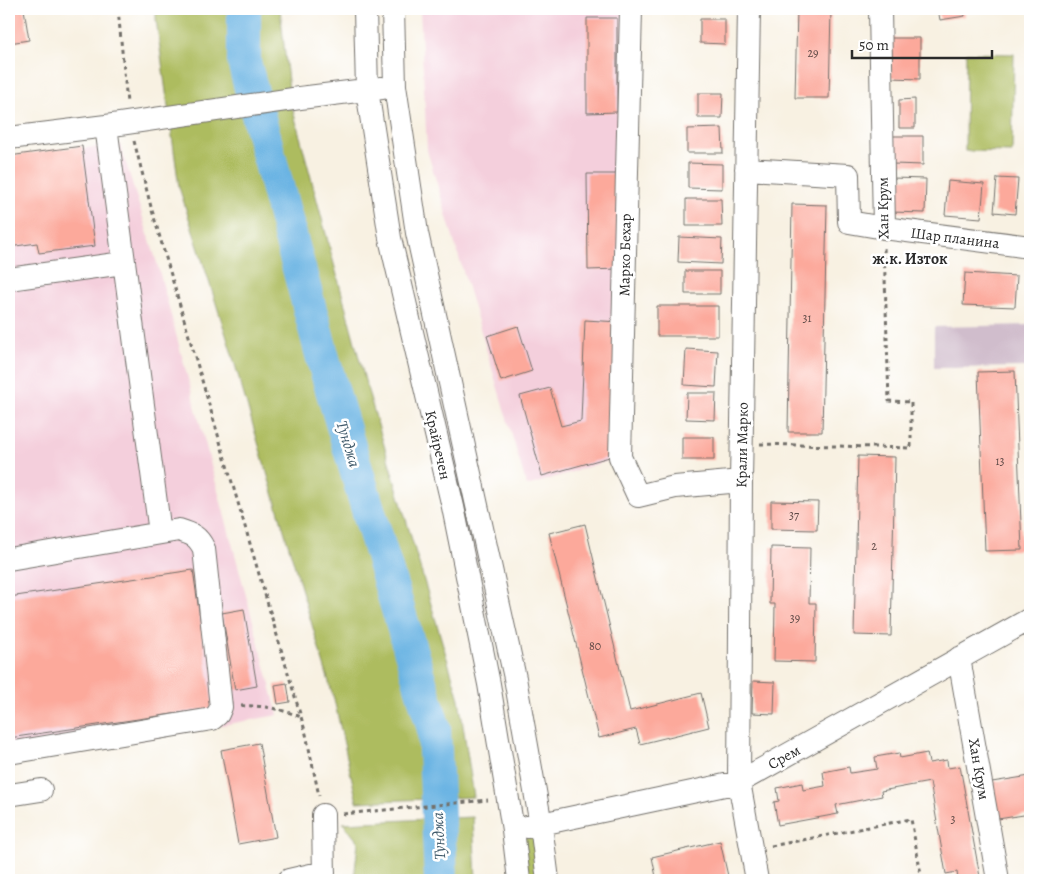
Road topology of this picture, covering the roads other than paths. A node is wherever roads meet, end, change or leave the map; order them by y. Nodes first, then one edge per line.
1 (365, 9) edge
2 (393, 9) edge
3 (631, 9) edge
4 (749, 9) edge
5 (880, 9) edge
6 (395, 86) junction
7 (367, 90) junction
8 (106, 126) junction
9 (9, 138) edge
10 (746, 169) junction
11 (884, 228) junction
12 (1030, 247) edge
13 (123, 263) junction
14 (9, 279) edge
15 (741, 481) junction
16 (160, 533) junction
17 (9, 559) edge
18 (1030, 619) edge
19 (959, 658) junction
20 (9, 753) edge
21 (738, 782) junction
22 (41, 790) dead end
23 (9, 796) edge
24 (329, 814) road end
25 (541, 825) junction
26 (514, 830) junction
27 (324, 876) edge
28 (289, 880) edge
29 (519, 880) edge
30 (548, 880) edge
31 (757, 880) edge
32 (998, 880) edge

1 - 7 street, Крайречен
2 - 6 street, Крайречен
3 - 15 street, Марко Бехар
4 - 10 street, Крали Марко
5 - 11 street, Хан Крум
6 - 7 street
6 - 25 street, Крайречен
7 - 8 street
7 - 26 street, Крайречен
8 - 9 street
8 - 13 street
10 - 11 street, Шар планина
10 - 15 street, Крали Марко
11 - 12 street, Шар планина
13 - 14 street
13 - 16 street
15 - 21 street, Крали Марко
16 - 17 street
16 - 20 street
18 - 19 street, Срем
19 - 21 street, Срем
19 - 32 street, Хан Крум
21 - 25 street, Срем
21 - 31 street, Крали Марко
22 - 23 street
24 - 27 street
25 - 26 street, Срем
25 - 30 street, Крайречен
26 - 29 street, Крайречен
27 - 28 street

